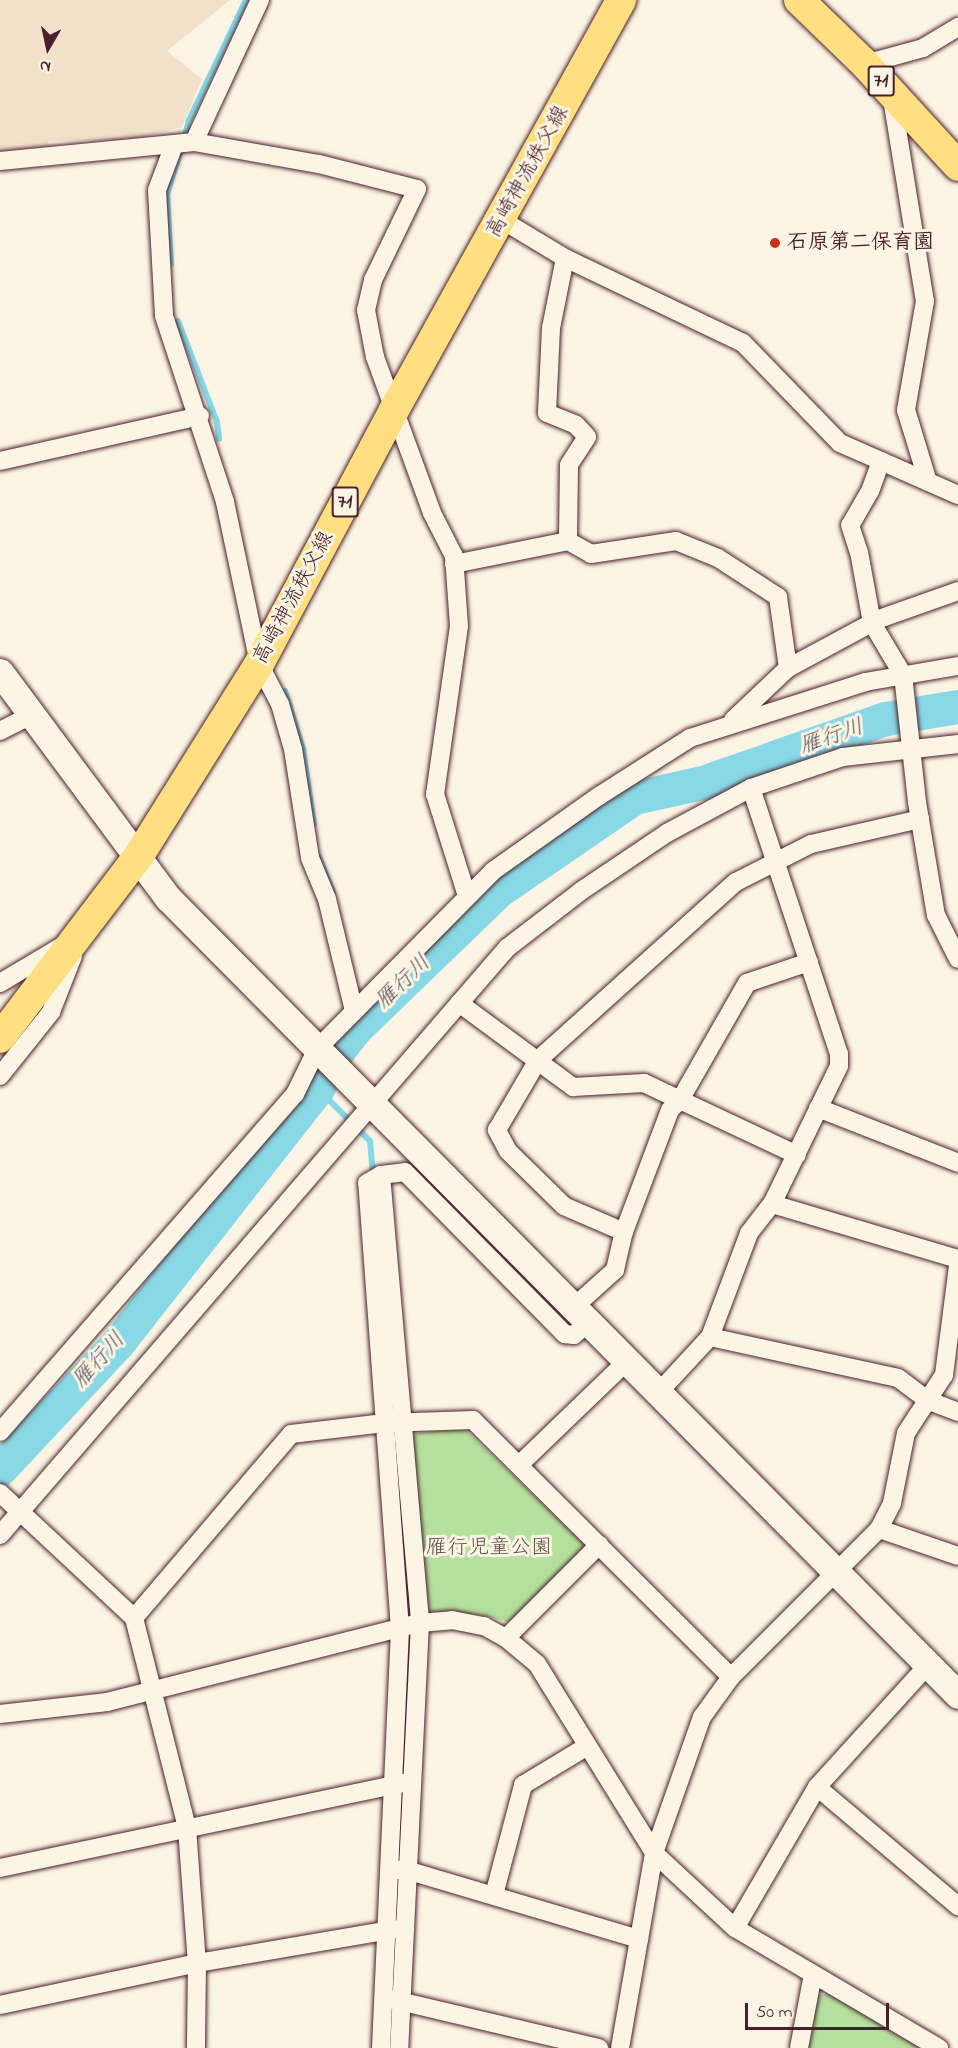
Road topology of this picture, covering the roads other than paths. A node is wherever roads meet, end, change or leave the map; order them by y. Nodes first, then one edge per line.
1 (260, 0) edge
2 (621, 0) edge
3 (799, 0) edge
4 (958, 27) edge
5 (865, 64) junction
6 (891, 92) junction
7 (194, 142) junction
8 (174, 145) junction
9 (0, 161) edge
10 (958, 166) edge
11 (502, 220) junction
12 (565, 258) junction
13 (394, 410) junction
14 (200, 416) junction
15 (0, 461) edge
16 (881, 461) junction
17 (928, 482) junction
18 (958, 495) edge
19 (568, 541) junction
20 (454, 564) junction
21 (958, 591) edge
22 (872, 623) junction
23 (260, 664) junction
24 (958, 666) edge
25 (788, 668) junction
26 (0, 672) edge
27 (903, 675) junction
28 (28, 716) junction
29 (728, 725) junction
30 (0, 731) edge
31 (958, 744) edge
32 (911, 748) junction
33 (751, 788) junction
34 (920, 819) junction
35 (138, 857) junction
36 (775, 861) junction
37 (467, 896) junction
38 (82, 935) junction
39 (958, 959) edge
40 (809, 962) junction
41 (0, 983) edge
42 (38, 985) junction
43 (459, 1003) junction
44 (354, 1011) junction
45 (0, 1018) edge
46 (0, 1038) edge
47 (317, 1049) junction
48 (538, 1060) junction
49 (0, 1076) edge
50 (680, 1100) junction
51 (374, 1104) junction
52 (818, 1108) junction
53 (797, 1155) junction
54 (958, 1162) edge
55 (381, 1175) junction
56 (772, 1204) junction
57 (624, 1232) junction
58 (958, 1259) edge
59 (958, 1266) edge
60 (583, 1313) junction
61 (710, 1337) junction
62 (628, 1360) junction
63 (659, 1392) junction
64 (927, 1400) junction
65 (958, 1412) edge
66 (384, 1424) junction
67 (403, 1424) junction
68 (0, 1432) edge
69 (519, 1465) junction
70 (0, 1492) edge
71 (21, 1514) junction
72 (879, 1528) junction
73 (0, 1535) edge
74 (599, 1545) junction
75 (958, 1556) edge
76 (836, 1572) junction
77 (135, 1618) junction
78 (420, 1623) junction
79 (400, 1629) junction
80 (506, 1638) junction
81 (928, 1665) junction
82 (731, 1677) junction
83 (152, 1692) junction
84 (958, 1695) edge
85 (0, 1714) edge
86 (586, 1747) junction
87 (411, 1781) junction
88 (392, 1786) junction
89 (817, 1788) junction
90 (187, 1828) junction
91 (654, 1853) junction
92 (0, 1868) edge
93 (387, 1870) junction
94 (406, 1870) junction
95 (494, 1895) junction
96 (958, 1906) edge
97 (386, 1928) junction
98 (735, 1928) junction
99 (405, 1930) junction
100 (639, 1939) junction
101 (197, 1963) junction
102 (813, 1974) junction
103 (382, 1998) junction
104 (401, 2000) junction
105 (0, 2005) edge
106 (196, 2048) edge
107 (381, 2048) edge
108 (399, 2048) edge
109 (599, 2048) edge
110 (620, 2048) edge
111 (799, 2048) edge
112 (939, 2048) edge

1 - 7 street
2 - 11 main road, 高崎神流秩父線 / 71
3 - 5 main road, 71
4 - 5 street
5 - 6 main road, 71
6 - 10 main road, 71
6 - 17 street
7 - 8 street
7 - 13 street
8 - 9 street
8 - 14 street
11 - 12 street
11 - 13 main road, 高崎神流秩父線 / 71
12 - 16 street
12 - 19 street
13 - 20 street
13 - 23 main road, 高崎神流秩父線 / 71
14 - 15 street
14 - 23 street
16 - 17 street
16 - 22 street
17 - 18 street
19 - 20 street
19 - 25 street
20 - 37 street
21 - 22 street
22 - 25 street
22 - 27 street
23 - 35 main road, 高崎神流秩父線 / 71
23 - 44 street
24 - 27 street
25 - 29 street
26 - 28 street
27 - 29 street
27 - 32 street
28 - 30 street
28 - 35 street
29 - 37 street
31 - 32 street
32 - 33 street
32 - 34 street
33 - 36 street
33 - 43 street
34 - 36 street
34 - 39 street
35 - 38 main road, 高崎神流秩父線 / 71
35 - 47 street
36 - 40 street
36 - 48 street
37 - 44 street
38 - 41 street
38 - 42 main road, 高崎神流秩父線 / 71
38 - 49 street
40 - 50 street
40 - 52 street
42 - 45 main road, 高崎神流秩父線 / 71
42 - 46 main road, 高崎神流秩父線 / 71
43 - 48 street
43 - 51 street
44 - 47 street
47 - 51 street
47 - 68 street
48 - 50 street
48 - 57 street
50 - 53 street
50 - 57 street
51 - 60 street
51 - 71 street
52 - 53 street
52 - 54 street
53 - 56 street
55 - 60 street
55 - 66 street
55 - 67 street
56 - 58 street
56 - 61 street
57 - 60 street
59 - 64 street
60 - 62 street
61 - 63 street
61 - 64 street
62 - 63 street
62 - 69 street
63 - 76 street
64 - 65 street
64 - 72 street
66 - 67 street
66 - 77 street
66 - 79 street
67 - 69 street
67 - 78 street
69 - 74 street
70 - 71 street
71 - 73 street
71 - 77 street
72 - 75 street
72 - 76 street
74 - 80 street
74 - 82 street
76 - 81 street
76 - 82 street
77 - 83 street
78 - 79 street
78 - 80 street
78 - 87 street
79 - 83 street
79 - 88 street
80 - 86 street
81 - 84 street
81 - 89 street
82 - 91 street
83 - 85 street
83 - 90 street
86 - 91 street
86 - 95 street
87 - 88 street
87 - 94 street
88 - 90 street
88 - 93 street
89 - 96 street
89 - 98 street
90 - 92 street
90 - 101 street
91 - 98 street
91 - 100 street
93 - 94 street
93 - 97 street
94 - 95 street
94 - 99 street
95 - 100 street
97 - 99 street
97 - 101 street
97 - 103 street
98 - 102 street
99 - 104 street
100 - 110 street
101 - 105 street
101 - 106 street
102 - 111 street
102 - 112 street
103 - 104 street
103 - 107 street
104 - 108 street
104 - 109 street

